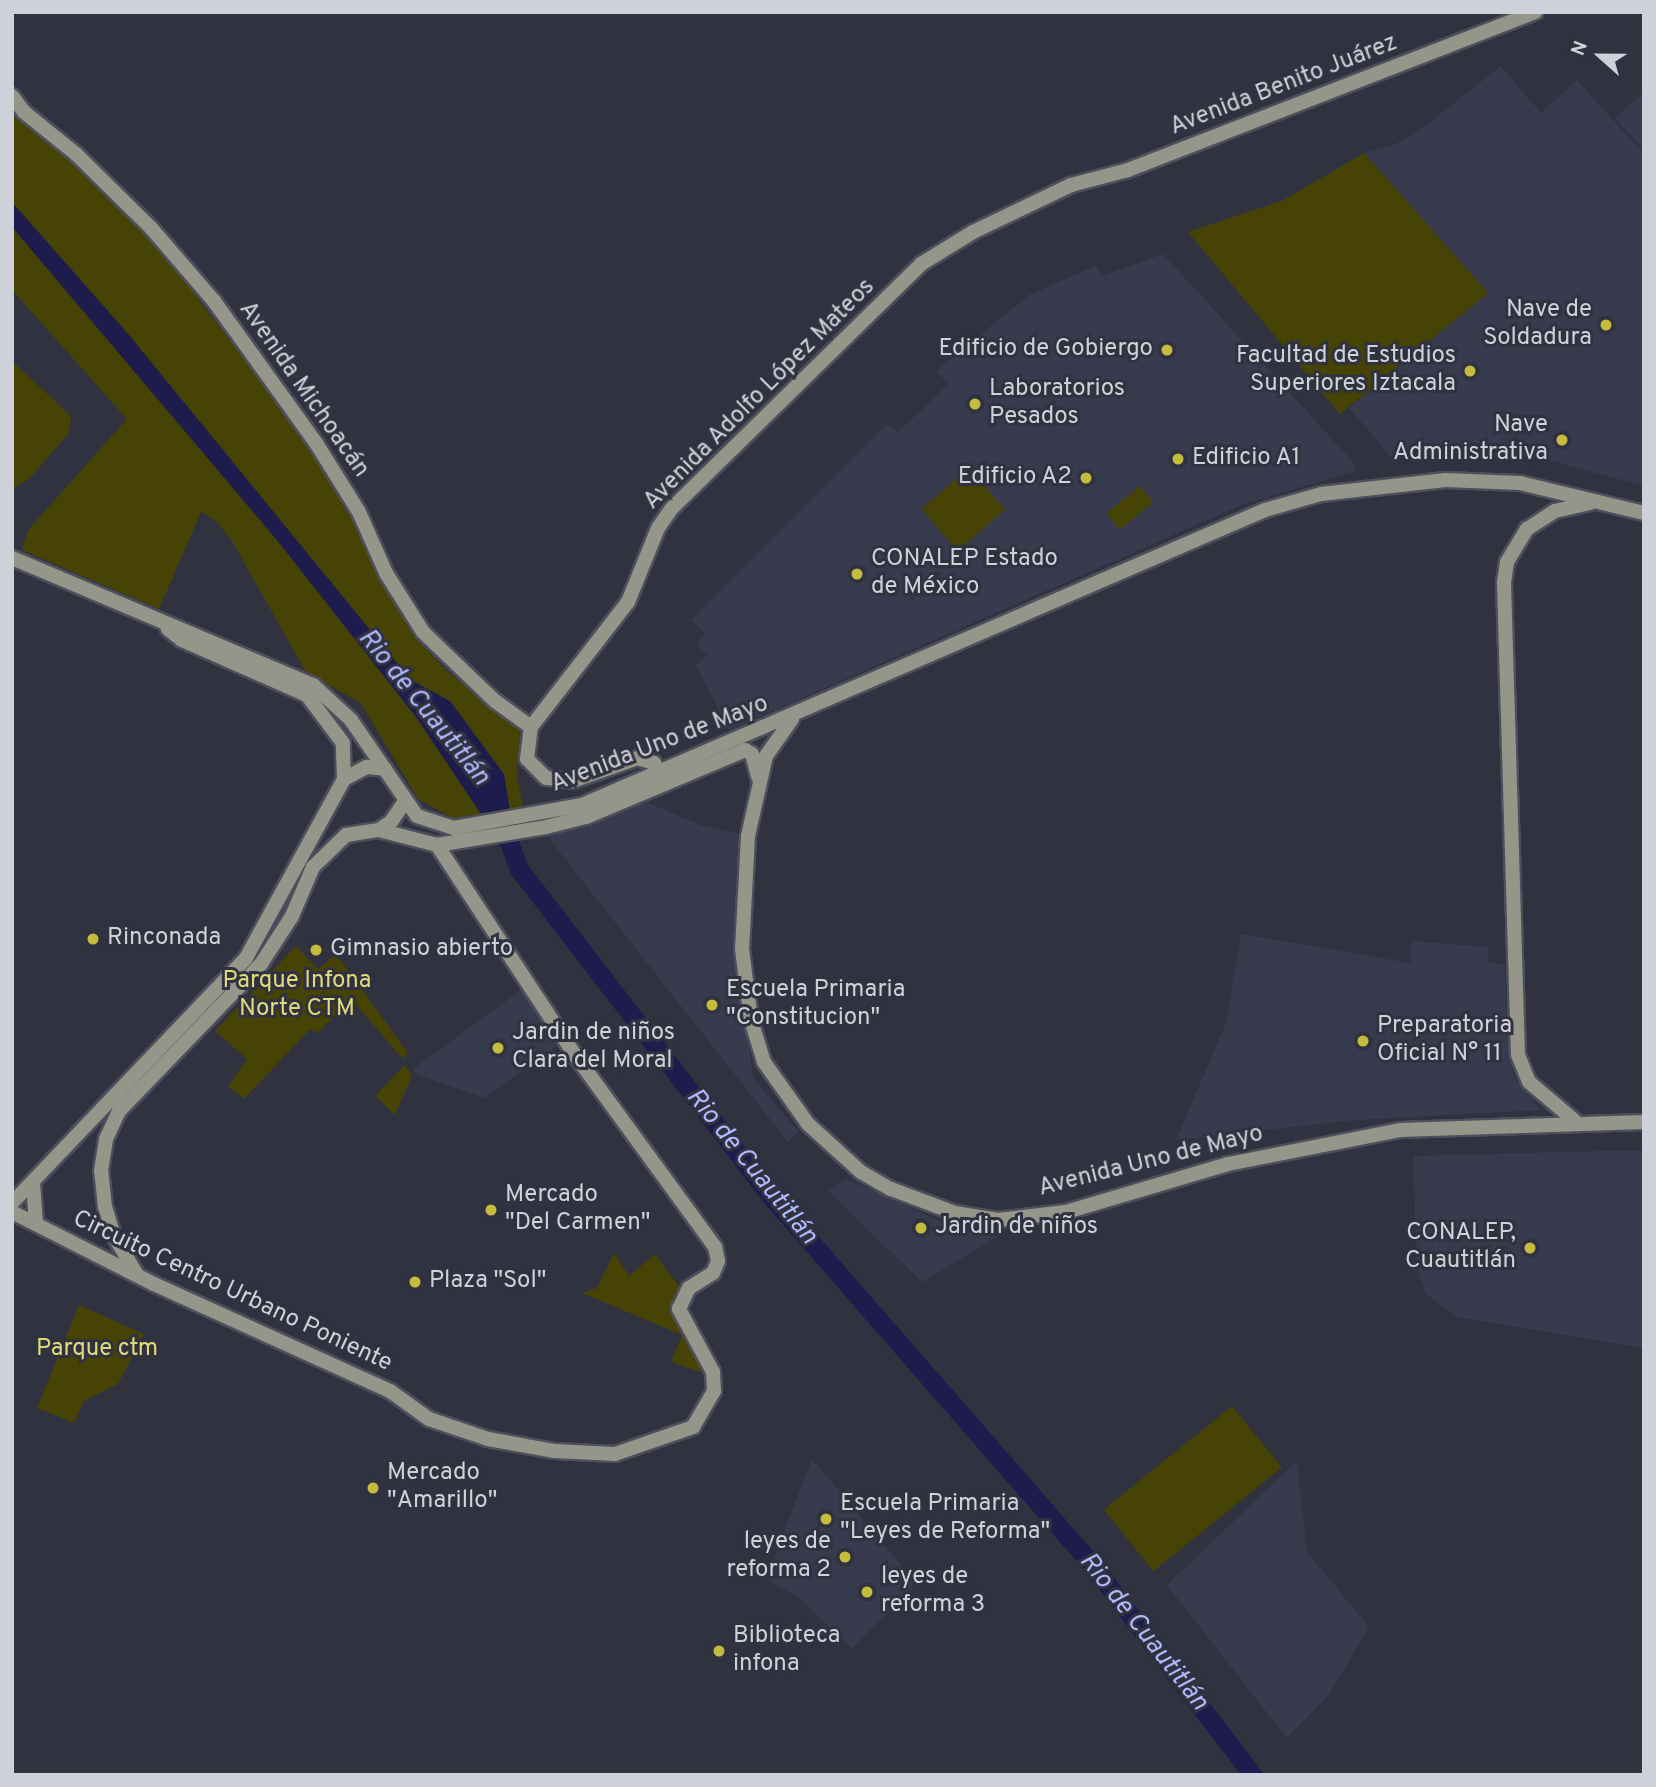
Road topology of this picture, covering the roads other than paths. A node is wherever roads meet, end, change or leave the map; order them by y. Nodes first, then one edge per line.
1 (1535, 12) edge
2 (12, 96) edge
3 (1128, 170) joint
4 (1599, 502) junction
5 (1644, 513) edge
6 (12, 558) edge
7 (164, 625) junction
8 (796, 716) junction
9 (531, 727) junction
10 (384, 769) junction
11 (344, 779) junction
12 (663, 779) junction
13 (758, 779) junction
14 (405, 801) junction
15 (328, 814) junction
16 (379, 830) junction
17 (484, 830) junction
18 (346, 835) junction
19 (437, 845) junction
20 (1575, 1121) junction
21 (1644, 1122) edge
22 (33, 1182) junction
23 (12, 1203) edge
24 (12, 1212) edge
25 (36, 1224) junction
26 (136, 1273) junction

1 - 3 main road, Avenida Benito Juárez
2 - 9 main road, Avenida Michoacán
3 - 9 main road, Avenida Adolfo López Mateos
4 - 5 main road, Avenida Uno de Mayo
4 - 8 main road, Avenida Uno de Mayo
4 - 20 main road
6 - 7 main road
7 - 10 main road
7 - 11 main road
8 - 12 main road, Avenida Uno de Mayo
8 - 13 main road, Avenida Uno de Mayo
9 - 12 main road
10 - 11 main road
10 - 14 main road
11 - 15 main road
12 - 13 main road
12 - 17 main road
13 - 20 main road, Avenida Uno de Mayo
14 - 16 main road
14 - 17 main road
15 - 18 main road
15 - 22 main road
16 - 18 main road
16 - 19 main road
17 - 19 main road
18 - 26 main road
19 - 26 main road, Circuito Centro Urbano Poniente
20 - 21 main road, Avenida Uno de Mayo
22 - 23 main road
22 - 25 main road
24 - 25 main road, Circuito Centro Urbano Poniente
25 - 26 main road, Circuito Centro Urbano Poniente

